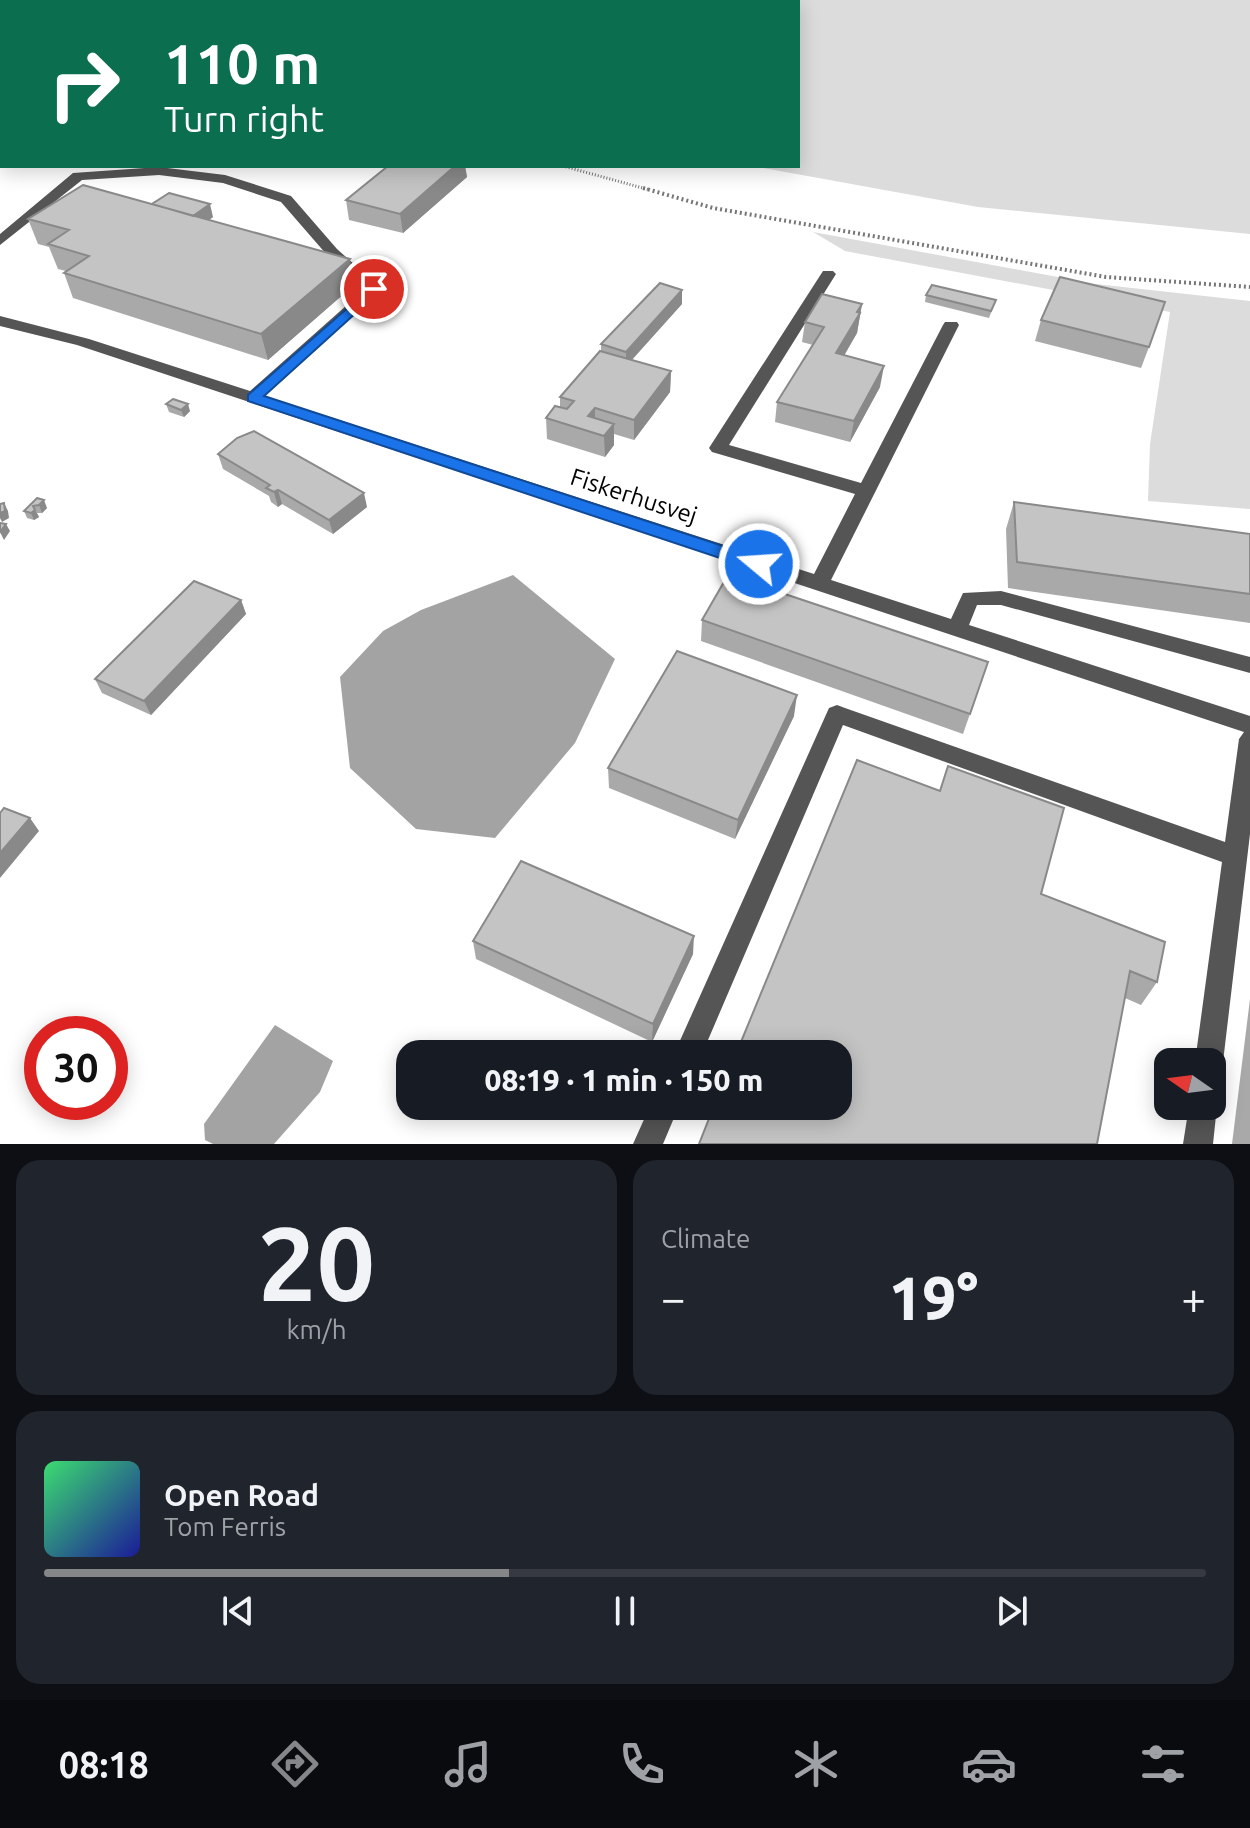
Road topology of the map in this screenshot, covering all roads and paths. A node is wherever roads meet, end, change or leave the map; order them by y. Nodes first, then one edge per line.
1 (571, 168) edge
2 (0, 241) edge
3 (828, 274) dead end
4 (1250, 287) edge
5 (0, 321) edge
6 (951, 325) dead end
7 (253, 398) junction
8 (866, 491) junction
9 (819, 584) junction
10 (957, 629) junction
11 (1250, 665) edge
12 (1250, 725) edge
13 (1250, 739) edge
14 (1235, 856) junction
15 (694, 1040) edge
16 (1211, 1048) edge
17 (659, 1120) edge
18 (1201, 1120) edge
19 (648, 1144) edge
20 (1198, 1144) edge

1 - 4 path
2 - 7 street
3 - 8 street
5 - 7 street, Fiskerhusvej
6 - 8 street
7 - 9 street, Fiskerhusvej
8 - 9 street
9 - 10 street, Fiskerhusvej
10 - 11 street
10 - 12 street, Fiskerhusvej
13 - 14 street
14 - 15 street
14 - 16 street
17 - 19 street
18 - 20 street

